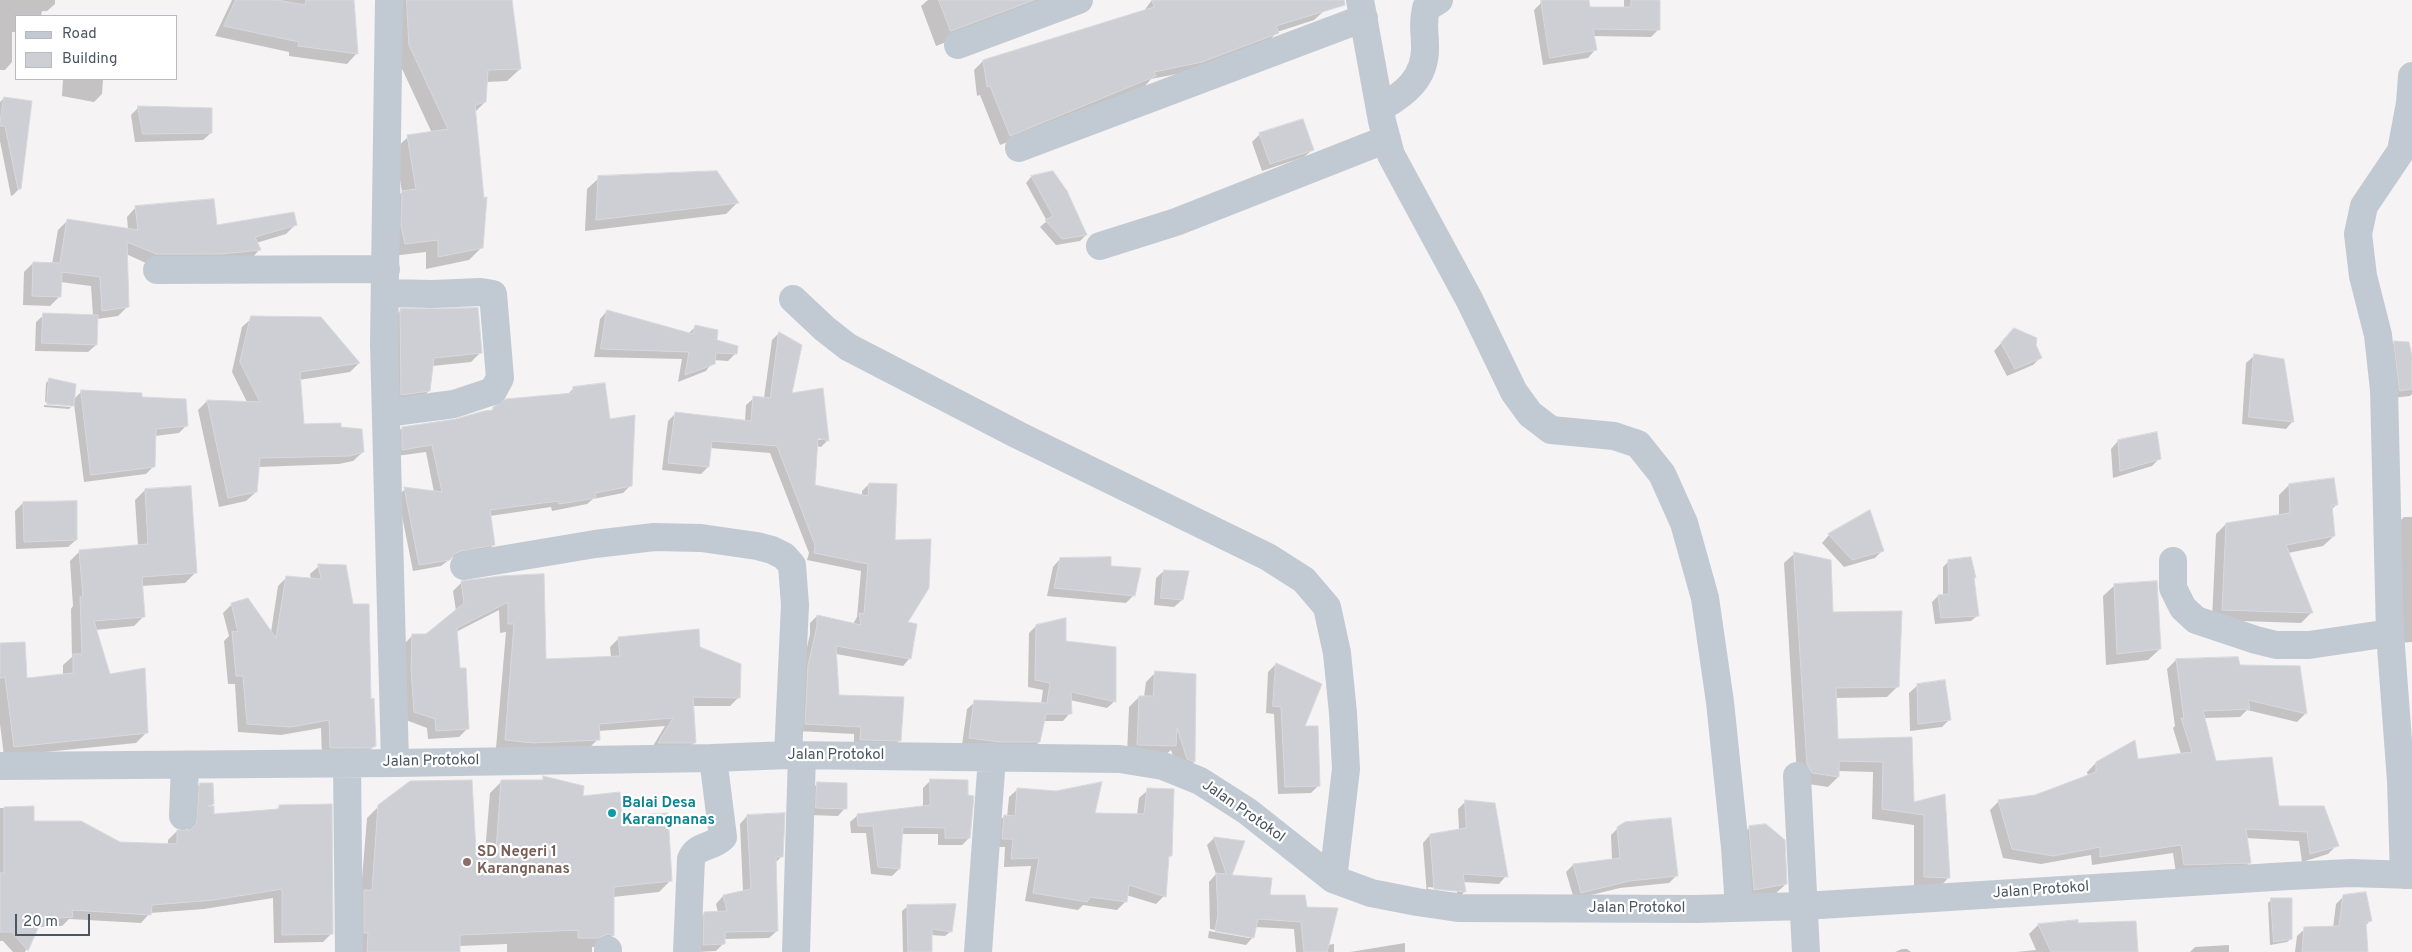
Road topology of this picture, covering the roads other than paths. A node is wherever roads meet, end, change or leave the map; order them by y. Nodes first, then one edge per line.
1 (389, 0) edge
2 (1079, 0) edge
3 (1439, 0) edge
4 (1362, 9) edge
5 (958, 45) dead end
6 (2412, 76) edge
7 (1380, 108) junction
8 (1387, 139) junction
9 (1019, 148) dead end
10 (1100, 246) dead end
11 (157, 270) dead end
12 (386, 281) junction
13 (793, 298) dead end
14 (386, 413) junction
15 (2173, 561) dead end
16 (464, 566) dead end
17 (2390, 633) junction
18 (795, 755) junction
19 (992, 757) junction
20 (712, 758) junction
21 (347, 762) junction
22 (395, 763) junction
23 (185, 765) junction
24 (0, 766) edge
25 (1797, 776) dead end
26 (183, 816) dead end
27 (2408, 875) edge
28 (1333, 879) junction
29 (1804, 906) junction
30 (1739, 908) junction
31 (348, 952) edge
32 (687, 952) edge
33 (796, 952) edge
34 (978, 952) edge
35 (1806, 952) edge

1 - 12 street
2 - 5 street
3 - 7 street
4 - 7 street
4 - 9 street
6 - 17 street
7 - 8 street
8 - 10 street
8 - 30 street
11 - 12 street
12 - 14 street
12 - 14 street
13 - 28 street
14 - 22 street
15 - 17 street
16 - 18 street
17 - 27 street
18 - 19 street, Jalan Protokol
18 - 20 street, Jalan Protokol
18 - 33 street
19 - 28 street, Jalan Protokol
19 - 34 street
20 - 22 street, Jalan Protokol
20 - 32 street
21 - 22 street, Jalan Protokol
21 - 23 street, Jalan Protokol
21 - 31 street
23 - 24 street, Jalan Protokol
23 - 26 street
25 - 29 street
27 - 29 street, Jalan Protokol
28 - 30 street, Jalan Protokol
29 - 30 street, Jalan Protokol
29 - 35 street

